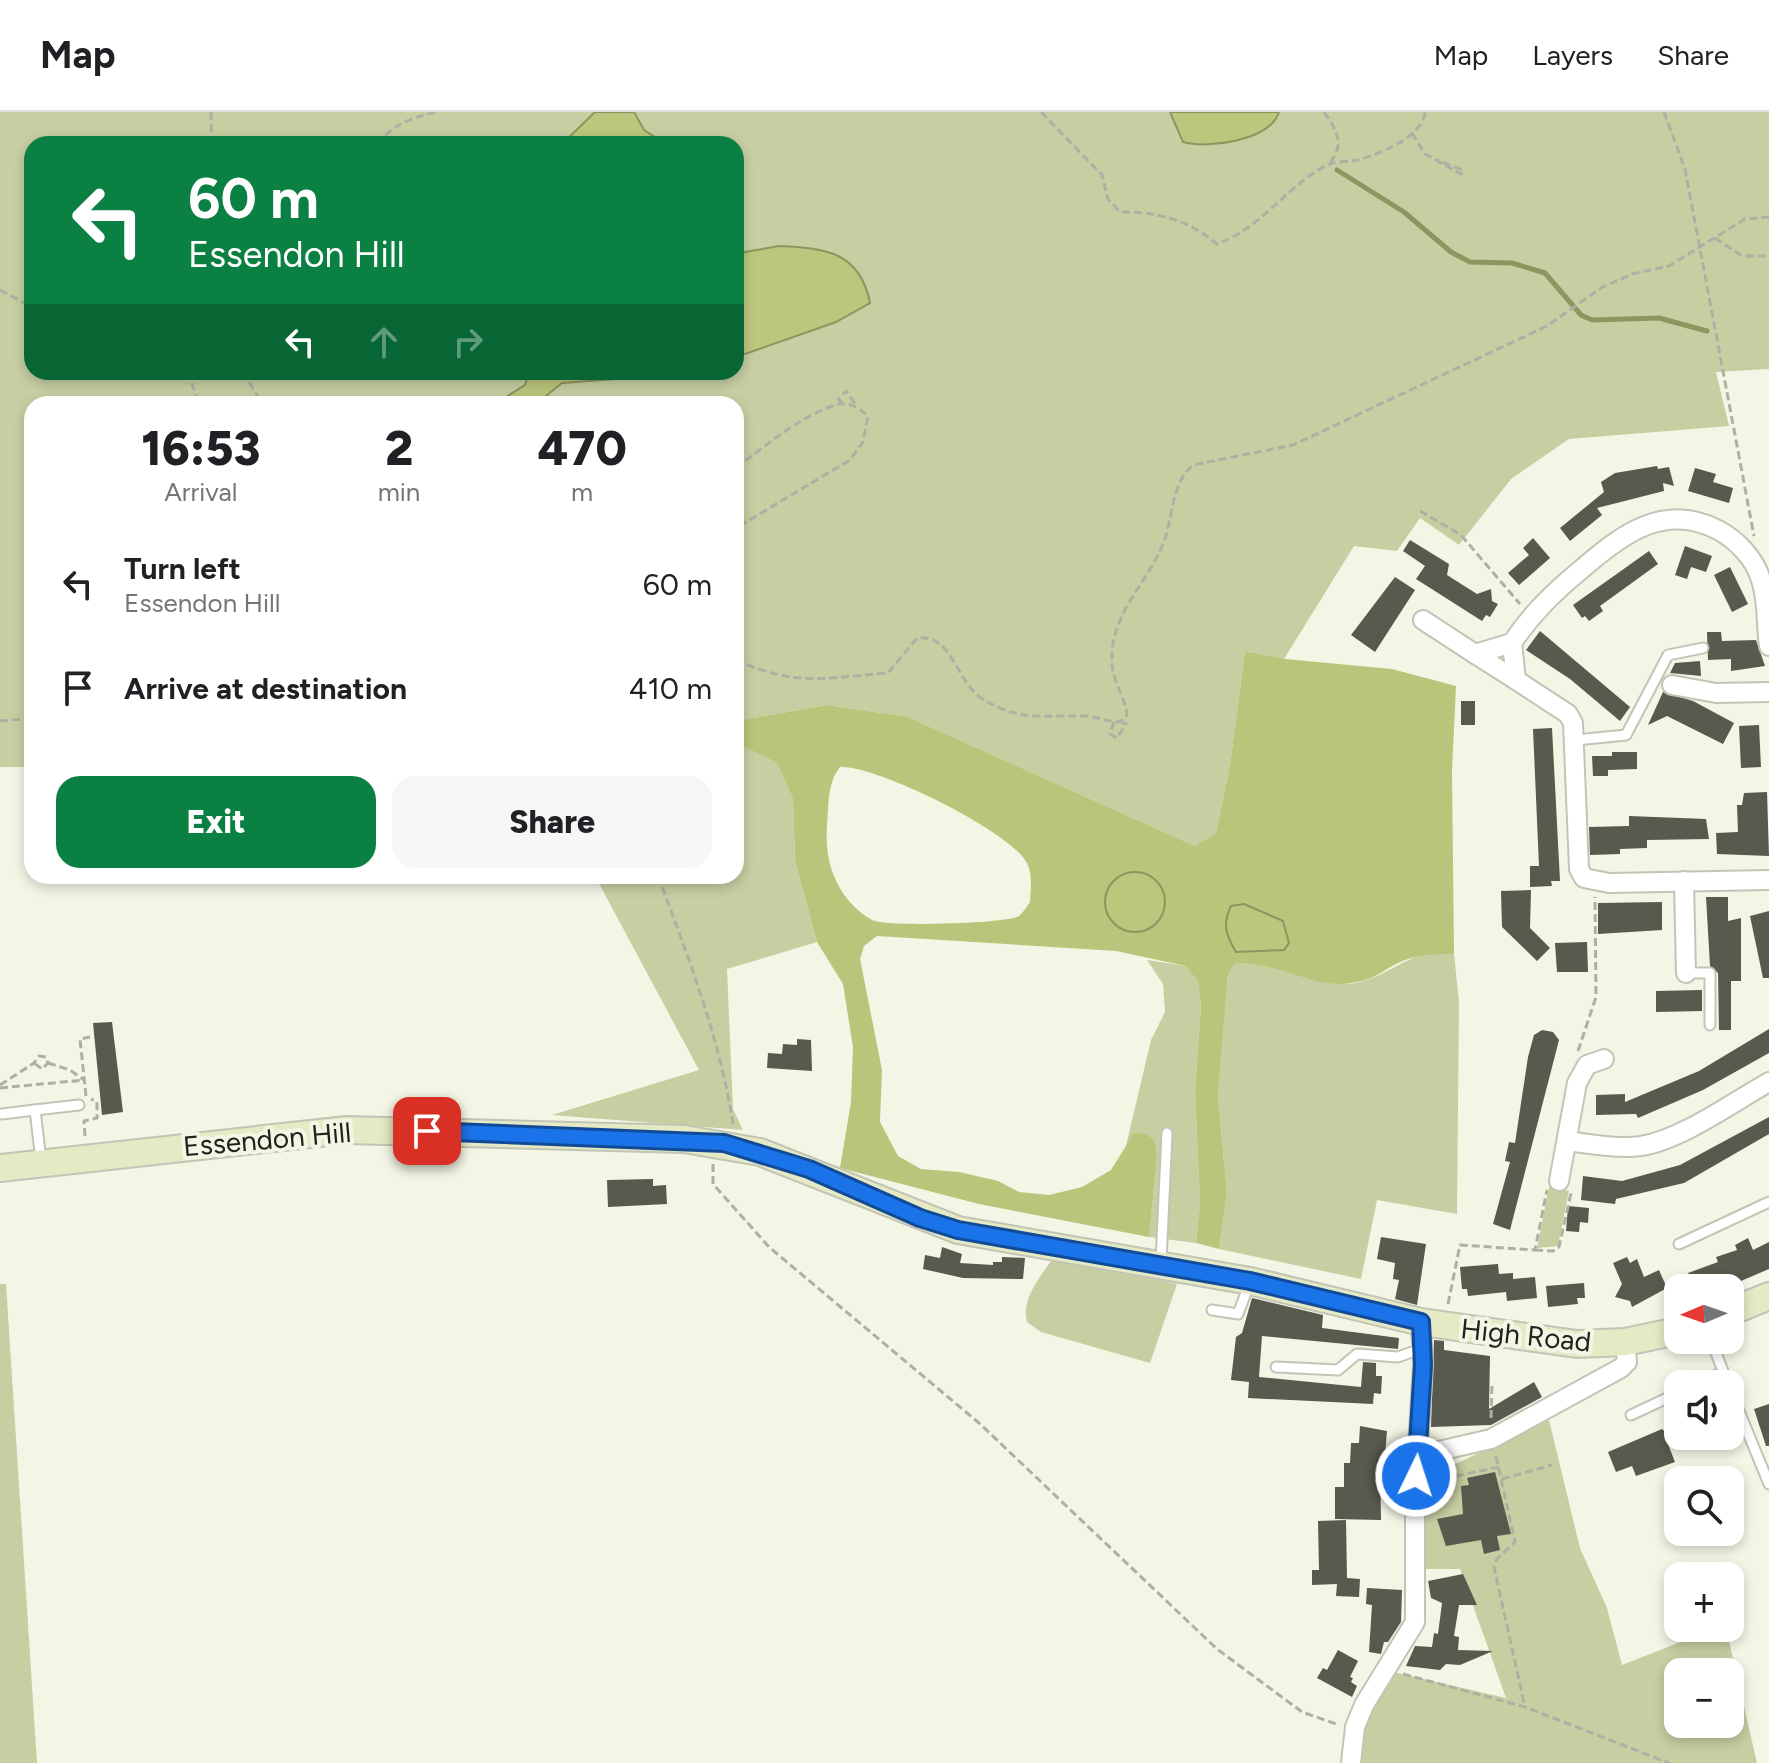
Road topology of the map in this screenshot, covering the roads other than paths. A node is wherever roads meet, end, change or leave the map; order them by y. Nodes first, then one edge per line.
1 (1765, 576) edge
2 (1423, 620) dead end
3 (1512, 643) junction
4 (1769, 646) edge
5 (1703, 648) dead end
6 (1475, 654) junction
7 (1516, 680) junction
8 (1672, 685) dead end
9 (1769, 692) edge
10 (1576, 740) junction
11 (1769, 880) edge
12 (1684, 881) junction
13 (1686, 973) joint
14 (1710, 1025) dead end
15 (1604, 1059) dead end
16 (1769, 1082) edge
17 (79, 1105) dead end
18 (35, 1110) junction
19 (2, 1114) edge
20 (1167, 1133) dead end
21 (1567, 1141) junction
22 (41, 1163) junction
23 (0, 1168) edge
24 (1553, 1184) road end
25 (1769, 1202) edge
26 (1679, 1244) dead end
27 (1160, 1263) junction
28 (1250, 1281) junction
29 (1769, 1296) edge
30 (1744, 1306) edge
31 (1212, 1310) dead end
32 (1429, 1332) junction
33 (1664, 1334) edge
34 (1625, 1342) junction
35 (1276, 1367) dead end
36 (1664, 1400) edge
37 (1631, 1415) dead end
38 (1744, 1423) edge
39 (1417, 1456) junction
40 (1769, 1484) edge
41 (1351, 1763) edge

1 - 3 street
1 - 4 street
2 - 6 street
3 - 6 street
3 - 7 street
5 - 10 lane
6 - 7 street
7 - 10 street
8 - 9 street
10 - 12 street
11 - 12 street
12 - 13 street
13 - 14 lane
15 - 21 street
16 - 21 street
17 - 18 lane
18 - 19 lane
18 - 22 lane
20 - 27 lane
21 - 24 street
22 - 23 main road, Essendon Hill
22 - 27 main road, Essendon Hill
25 - 26 lane
27 - 28 main road, Essendon Hill
28 - 31 lane
28 - 32 main road, Essendon Hill
29 - 30 main road
32 - 34 main road, High Road
32 - 35 lane
32 - 39 street
33 - 34 main road, High Road
34 - 39 street
36 - 37 lane
38 - 40 lane
39 - 41 street

